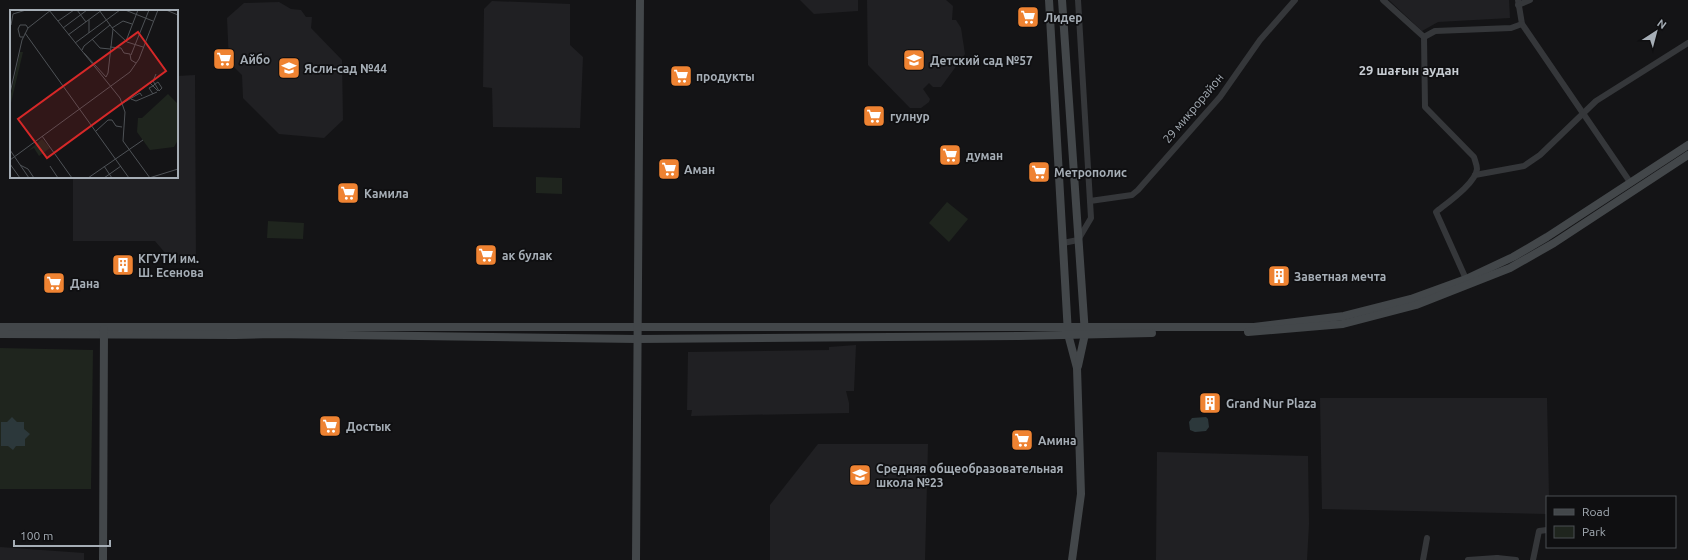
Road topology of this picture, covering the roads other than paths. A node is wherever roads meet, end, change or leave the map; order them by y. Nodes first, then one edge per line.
1 (640, 0) edge
2 (1049, 0) edge
3 (1062, 0) edge
4 (1078, 0) edge
5 (1295, 0) edge
6 (1383, 0) edge
7 (1530, 0) edge
8 (1518, 2) edge
9 (1522, 24) junction
10 (1424, 37) junction
11 (1688, 43) edge
12 (1583, 113) junction
13 (1688, 145) edge
14 (1688, 155) edge
15 (1475, 175) junction
16 (1630, 182) junction
17 (1636, 189) junction
18 (1090, 202) junction
19 (1078, 240) junction
20 (1063, 243) junction
21 (1468, 282) junction
22 (637, 326) junction
23 (0, 327) edge
24 (104, 330) junction
25 (1068, 330) junction
26 (1084, 331) junction
27 (0, 334) edge
28 (637, 339) junction
29 (1077, 368) junction
30 (1546, 530) edge
31 (1427, 538) dead end
32 (1496, 559) edge
33 (103, 560) edge
34 (636, 560) edge
35 (1072, 560) edge
36 (1423, 560) edge
37 (1468, 560) edge
38 (1516, 560) edge
39 (1534, 560) edge

1 - 22 main road
2 - 20 main road
3 - 19 main road
4 - 18 street
5 - 18 street, 29 микрорайон
6 - 10 street
7 - 8 street
8 - 9 street
9 - 10 street
9 - 12 street
10 - 15 street
11 - 12 street
12 - 15 street
12 - 16 street
13 - 16 main road
14 - 17 main road
15 - 21 street
16 - 17 main road
16 - 21 main road
17 - 21 main road
18 - 19 street
19 - 20 street
19 - 26 main road
20 - 25 main road
21 - 26 main road
22 - 24 main road
22 - 25 main road
22 - 28 main road
23 - 24 main road
24 - 27 main road
24 - 28 main road
24 - 33 main road
25 - 26 main road
25 - 28 main road
25 - 29 main road
26 - 29 main road
28 - 34 main road
29 - 35 main road
30 - 39 street
31 - 36 street
32 - 37 street
32 - 38 street

